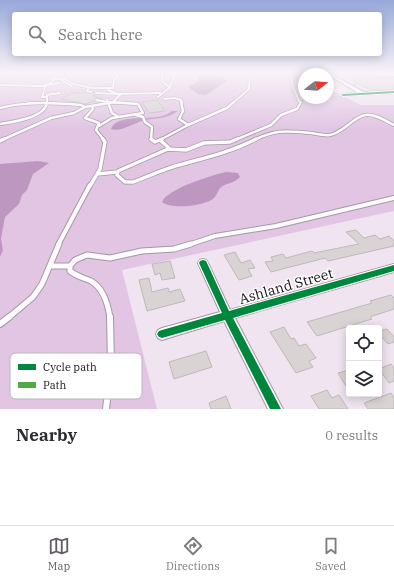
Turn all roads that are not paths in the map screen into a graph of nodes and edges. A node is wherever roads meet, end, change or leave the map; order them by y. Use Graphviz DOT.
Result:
graph roads {
  1 [pos="43,92"];
  2 [pos="114,92"];
  3 [pos="245,92"];
  4 [pos="295,92"];
  5 [pos="391,92"];
  6 [pos="60,93"];
  7 [pos="96,93"];
  8 [pos="160,93"];
  9 [pos="362,93"];
  10 [pos="119,94"];
  11 [pos="343,95"];
  12 [pos="47,97"];
  13 [pos="158,97"];
  14 [pos="164,99"];
  15 [pos="96,100"];
  16 [pos="108,102"];
  17 [pos="114,102"];
  18 [pos="47,103"];
  19 [pos="92,106"];
  20 [pos="85,107"];
  21 [pos="0,108"];
  22 [pos="136,115"];
  23 [pos="119,117"];
  24 [pos="0,124"];
  25 [pos="188,125"];
  26 [pos="394,125"];
  27 [pos="99,126"];
  28 [pos="160,140"];
  29 [pos="0,141"];
  30 [pos="170,149"];
  31 [pos="117,172"];
  32 [pos="97,174"];
  33 [pos="394,198"];
  34 [pos="203,263"];
  35 [pos="50,266"];
  36 [pos="70,266"];
  37 [pos="394,268"];
  38 [pos="227,315"];
  39 [pos="0,324"];
  40 [pos="162,334"];
  41 [pos="110,353"];
  42 [pos="107,399"];
  43 [pos="106,409"];
  44 [pos="276,409"];
  1 -- 12 [label="lane"];
  2 -- 10 [label="lane"];
  3 -- 25 [label="lane"];
  4 -- 30 [label="lane"];
  5 -- 9 [label="street"];
  6 -- 12 [label="lane"];
  7 -- 10 [label="lane"];
  8 -- 10 [label="lane"];
  8 -- 13 [label="lane"];
  9 -- 11 [label="street"];
  10 -- 17 [label="lane"];
  12 -- 18 [label="lane"];
  14 -- 25 [label="lane"];
  15 -- 16 [label="lane"];
  16 -- 17 [label="lane"];
  16 -- 19 [label="lane"];
  16 -- 23 [label="lane"];
  17 -- 22 [label="lane"];
  18 -- 20 [label="lane"];
  18 -- 21 [label="lane"];
  18 -- 24 [label="lane"];
  19 -- 20 [label="lane"];
  19 -- 27 [label="lane"];
  20 -- 29 [label="lane"];
  22 -- 23 [label="lane"];
  22 -- 28 [label="lane"];
  23 -- 27 [label="lane"];
  25 -- 28 [label="lane"];
  26 -- 31 [label="lane"];
  27 -- 32 [label="lane"];
  28 -- 30 [label="lane"];
  30 -- 31 [label="lane"];
  31 -- 32 [label="lane"];
  32 -- 35 [label="lane"];
  33 -- 36 [label="lane"];
  34 -- 38 [label="street"];
  35 -- 36 [label="lane"];
  35 -- 39 [label="lane"];
  36 -- 41 [label="lane"];
  37 -- 38 [label="street, Ashland Street"];
  38 -- 40 [label="street, Ashland Street"];
  38 -- 44 [label="street"];
  42 -- 43 [label="lane"];
}
